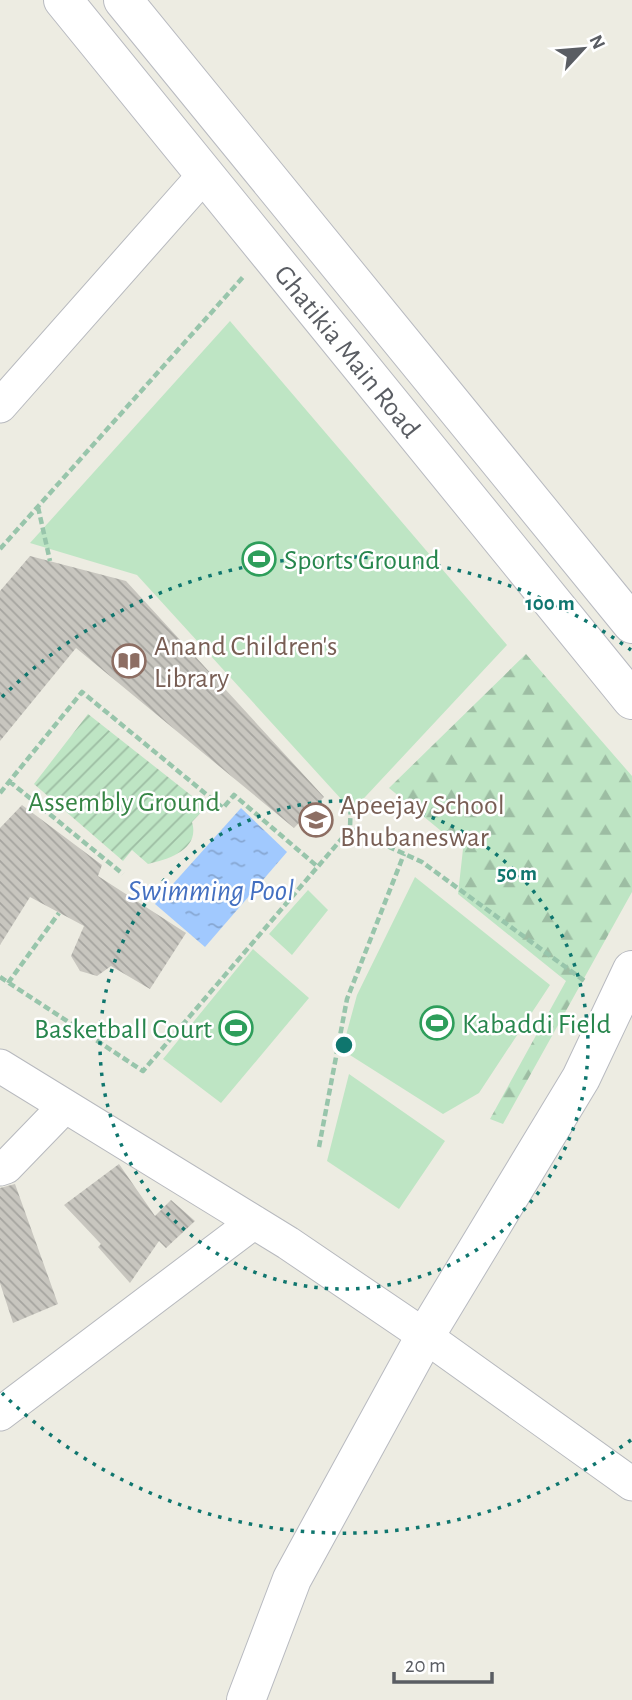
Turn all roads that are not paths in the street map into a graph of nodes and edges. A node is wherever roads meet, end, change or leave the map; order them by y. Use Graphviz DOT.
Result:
graph roads {
  1 [pos="63,0"];
  2 [pos="123,0"];
  3 [pos="205,174"];
  4 [pos="0,406"];
  5 [pos="632,624"];
  6 [pos="632,700"];
  7 [pos="624,987"];
  8 [pos="0,1066"];
  9 [pos="65,1106"];
  10 [pos="0,1169"];
  11 [pos="254,1222"];
  12 [pos="425,1336"];
  13 [pos="0,1414"];
  14 [pos="632,1484"];
  15 [pos="246,1700"];
  1 -- 3 [label="street, Ghatikia Main Road"];
  2 -- 5 [label="street, Ghatikia Main Road"];
  3 -- 4 [label="street"];
  3 -- 6 [label="street, Ghatikia Main Road"];
  7 -- 12 [label="street"];
  8 -- 9 [label="street"];
  9 -- 10 [label="street"];
  9 -- 11 [label="street"];
  11 -- 12 [label="street"];
  11 -- 13 [label="street"];
  12 -- 14 [label="street"];
  12 -- 15 [label="street"];
}
